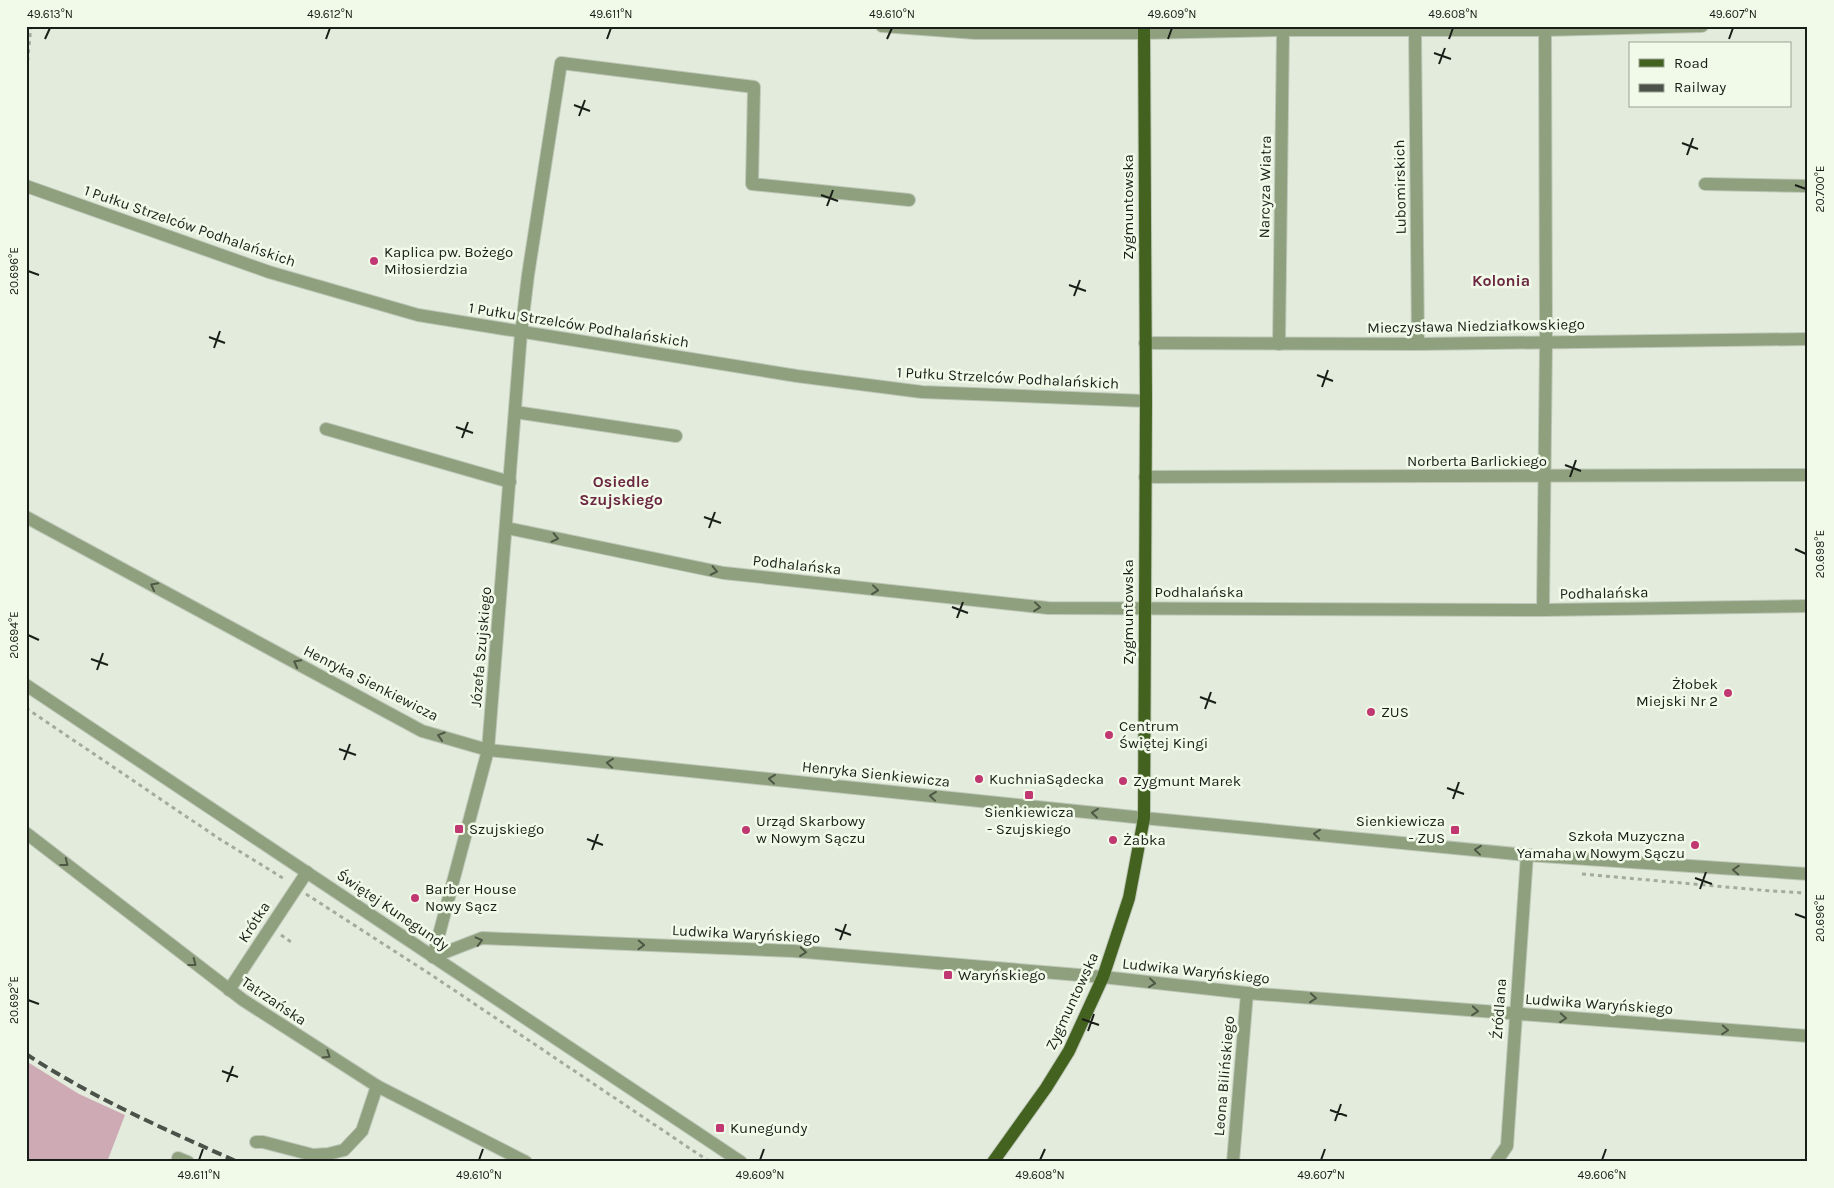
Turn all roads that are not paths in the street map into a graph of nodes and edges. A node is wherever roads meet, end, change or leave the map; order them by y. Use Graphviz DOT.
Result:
graph roads {
  1 [pos="882,26"];
  2 [pos="1702,26"];
  3 [pos="1684,27"];
  4 [pos="1144,29"];
  5 [pos="1415,29"];
  6 [pos="1283,30"];
  7 [pos="1545,30"];
  8 [pos="1705,184"];
  9 [pos="26,186"];
  10 [pos="1808,186"];
  11 [pos="909,200"];
  12 [pos="521,333"];
  13 [pos="1808,339"];
  14 [pos="1546,342"];
  15 [pos="1145,343"];
  16 [pos="1280,344"];
  17 [pos="1418,344"];
  18 [pos="1146,401"];
  19 [pos="515,412"];
  20 [pos="326,429"];
  21 [pos="676,436"];
  22 [pos="1808,475"];
  23 [pos="1146,477"];
  24 [pos="1544,477"];
  25 [pos="510,482"];
  26 [pos="26,517"];
  27 [pos="507,528"];
  28 [pos="1808,606"];
  29 [pos="1144,608"];
  30 [pos="1543,610"];
  31 [pos="26,685"];
  32 [pos="488,750"];
  33 [pos="1144,818"];
  34 [pos="26,833"];
  35 [pos="1527,855"];
  36 [pos="307,872"];
  37 [pos="1808,874"];
  38 [pos="433,957"];
  39 [pos="1103,977"];
  40 [pos="229,990"];
  41 [pos="1247,993"];
  42 [pos="1515,1015"];
  43 [pos="1808,1036"];
  44 [pos="377,1086"];
  45 [pos="256,1142"];
  46 [pos="526,1162"];
  47 [pos="741,1162"];
  48 [pos="993,1162"];
  49 [pos="1233,1162"];
  50 [pos="1496,1162"];
  1 -- 4 [label="street"];
  2 -- 3 [label="street"];
  3 -- 7 [label="street"];
  4 -- 6 [label="street"];
  4 -- 15 [label="main road, Zygmuntowska"];
  5 -- 6 [label="street"];
  5 -- 7 [label="street"];
  5 -- 17 [label="street, Lubomirskich"];
  6 -- 16 [label="street, Narcyza Wiatra"];
  7 -- 14 [label="street"];
  8 -- 10 [label="street"];
  9 -- 12 [label="street, 1 Pułku Strzelców Podhalańskich"];
  11 -- 12 [label="street, Józefa Szujskiego"];
  12 -- 18 [label="street, 1 Pułku Strzelców Podhalańskich"];
  12 -- 19 [label="street, Józefa Szujskiego"];
  13 -- 14 [label="street, Mieczysława Niedziałkowskiego"];
  14 -- 17 [label="street, Mieczysława Niedziałkowskiego"];
  14 -- 24 [label="street"];
  15 -- 16 [label="street, Mieczysława Niedziałkowskiego"];
  15 -- 18 [label="main road, Zygmuntowska"];
  16 -- 17 [label="street, Mieczysława Niedziałkowskiego"];
  18 -- 23 [label="main road, Zygmuntowska"];
  19 -- 21 [label="street"];
  19 -- 25 [label="street, Józefa Szujskiego"];
  20 -- 25 [label="street"];
  22 -- 24 [label="street, Norberta Barlickiego"];
  23 -- 24 [label="street, Norberta Barlickiego"];
  23 -- 29 [label="main road, Zygmuntowska"];
  24 -- 30 [label="street"];
  25 -- 27 [label="street, Józefa Szujskiego"];
  32 -- 26 [label="street, Henryka Sienkiewicza, one-way"];
  27 -- 29 [label="street, Podhalańska, one-way"];
  27 -- 32 [label="street, Józefa Szujskiego"];
  28 -- 30 [label="street, Podhalańska"];
  29 -- 30 [label="street, Podhalańska"];
  29 -- 33 [label="main road, Zygmuntowska"];
  31 -- 36 [label="street, Świętej Kunegundy"];
  33 -- 32 [label="street, Henryka Sienkiewicza, one-way"];
  32 -- 38 [label="street, Józefa Szujskiego"];
  35 -- 33 [label="street, Henryka Sienkiewicza, one-way"];
  33 -- 39 [label="main road, Zygmuntowska"];
  34 -- 40 [label="street, Tatrzańska, one-way"];
  37 -- 35 [label="street, Henryka Sienkiewicza, one-way"];
  35 -- 42 [label="street, Źródlana"];
  36 -- 38 [label="street, Świętej Kunegundy"];
  36 -- 40 [label="street, Krótka"];
  38 -- 39 [label="street, Ludwika Waryńskiego, one-way"];
  38 -- 47 [label="street, Świętej Kunegundy"];
  39 -- 41 [label="street, Ludwika Waryńskiego, one-way"];
  39 -- 48 [label="main road, Zygmuntowska"];
  40 -- 44 [label="street, Tatrzańska, one-way"];
  41 -- 42 [label="street, Ludwika Waryńskiego, one-way"];
  41 -- 49 [label="street, Leona Bilińskiego"];
  42 -- 43 [label="street, Ludwika Waryńskiego, one-way"];
  42 -- 50 [label="street, Źródlana"];
  44 -- 45 [label="street"];
  44 -- 46 [label="street, Tatrzańska"];
}
